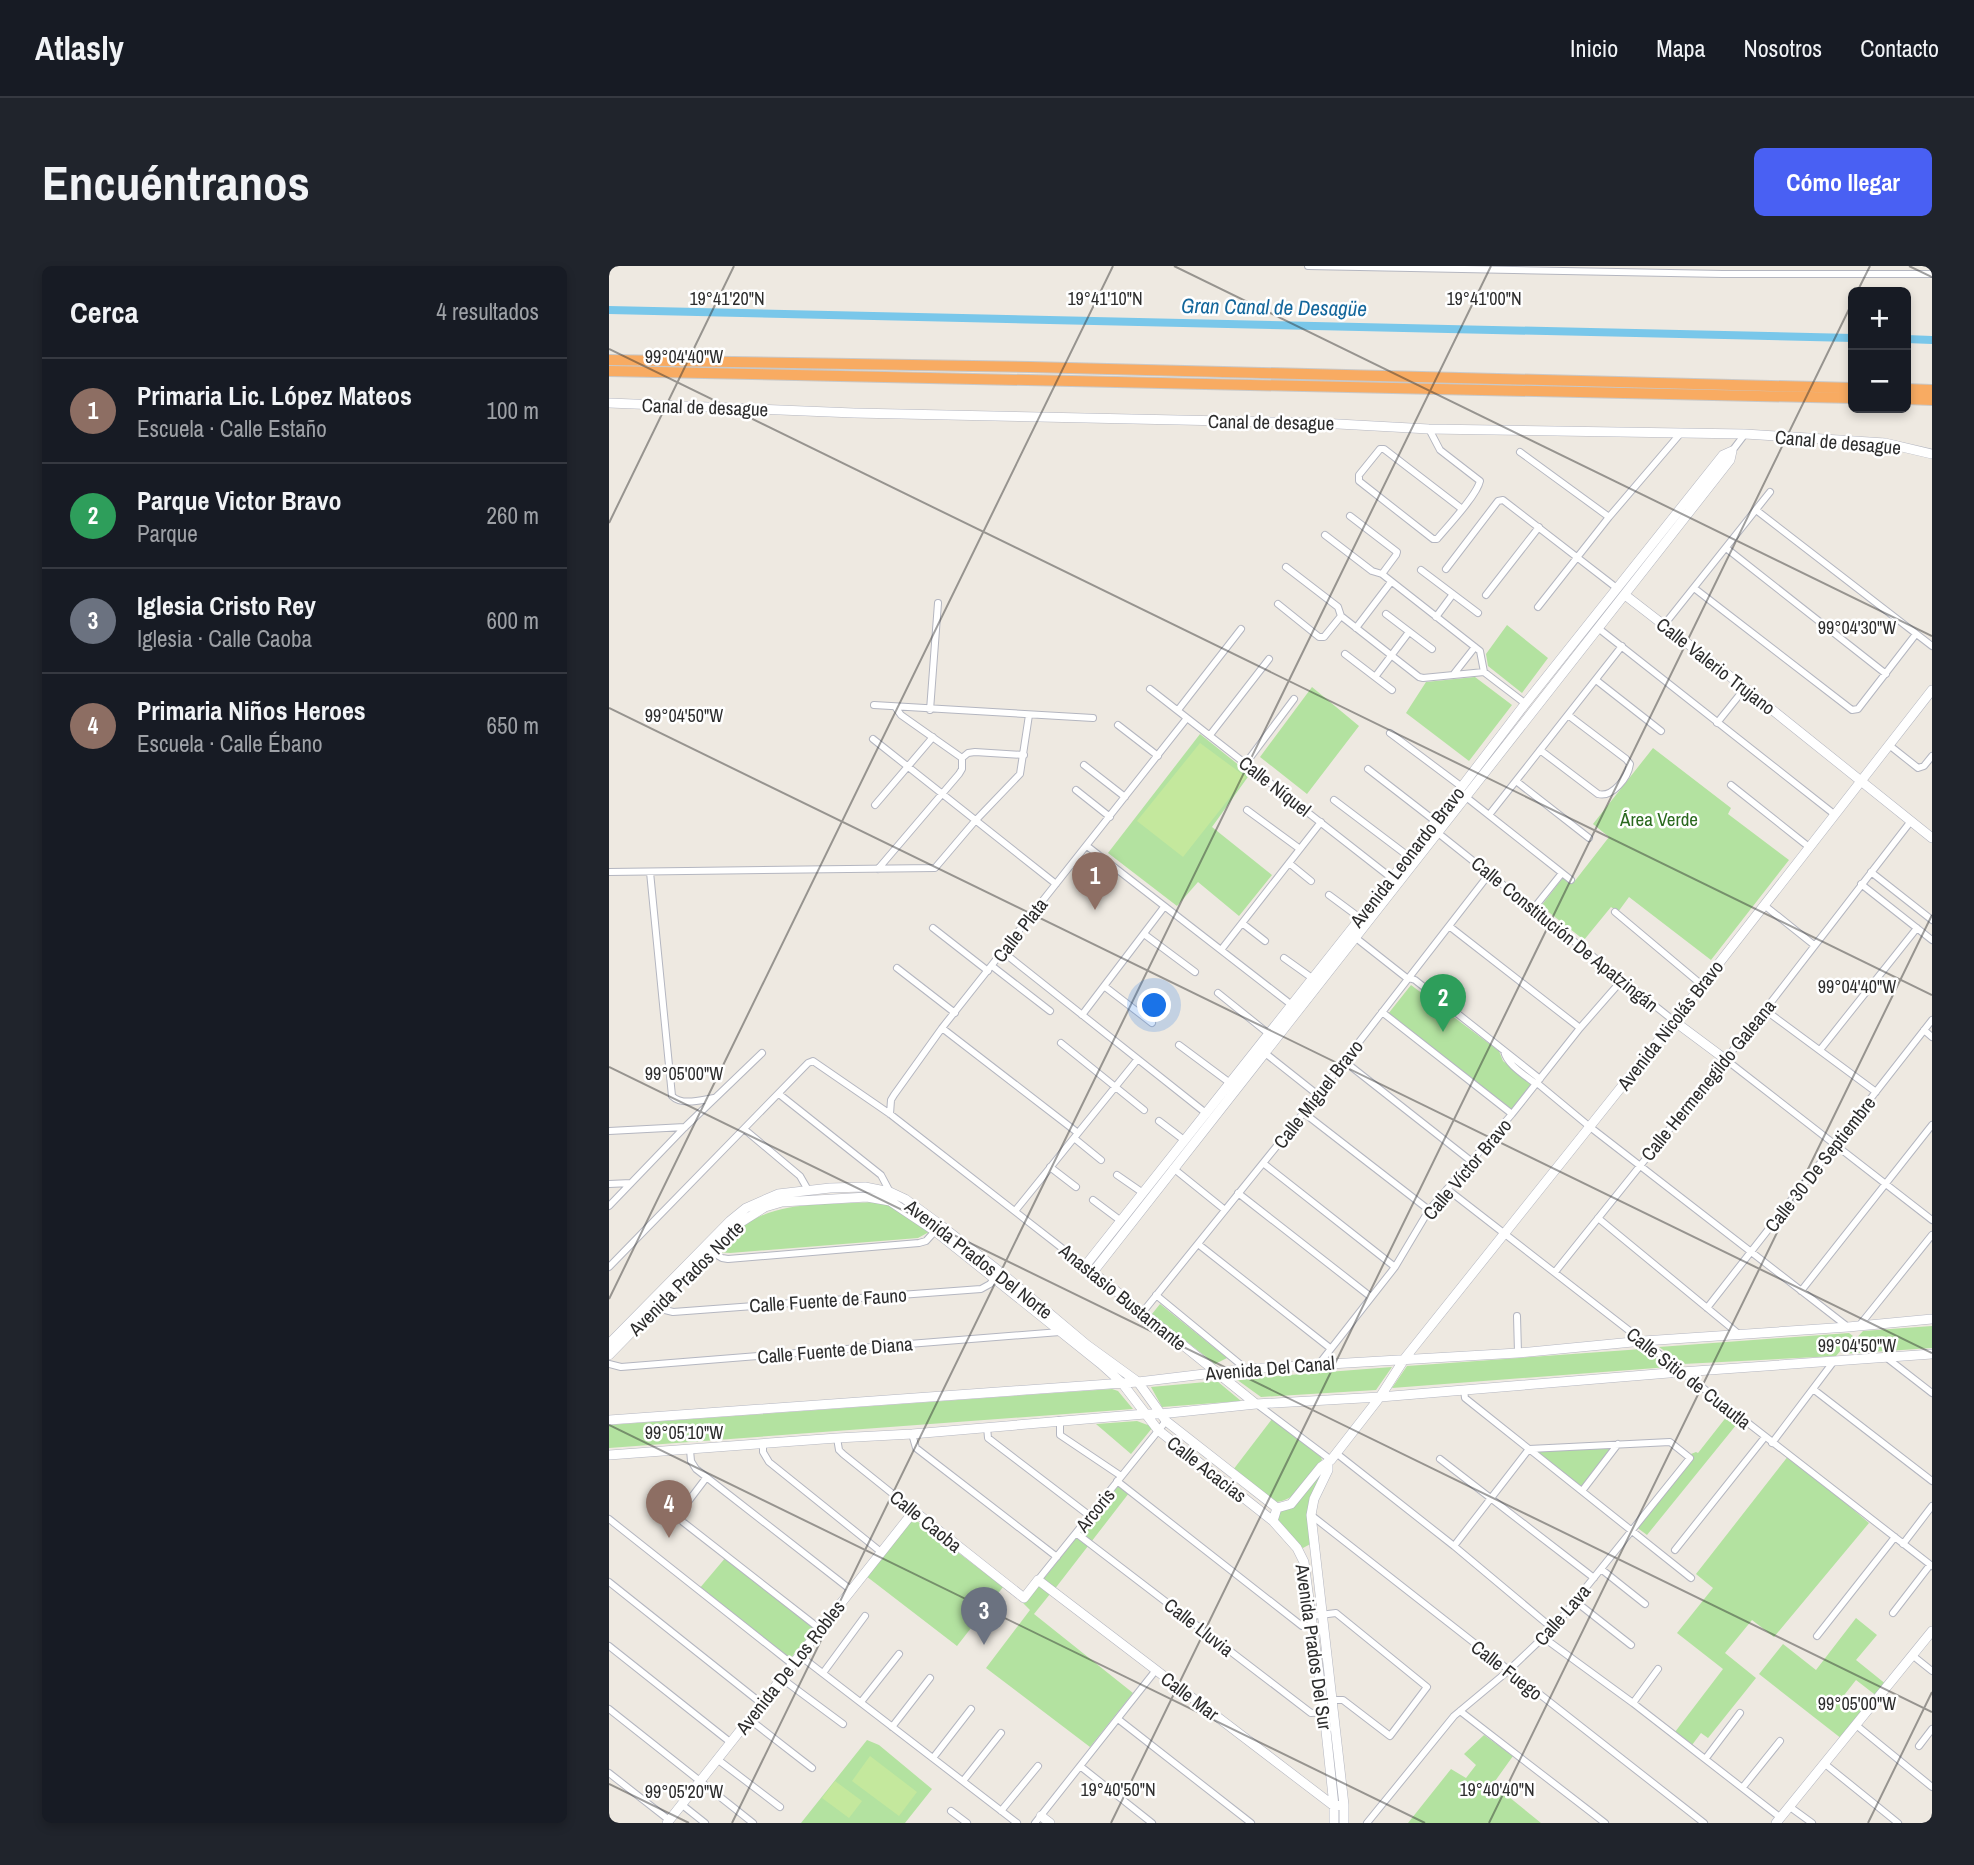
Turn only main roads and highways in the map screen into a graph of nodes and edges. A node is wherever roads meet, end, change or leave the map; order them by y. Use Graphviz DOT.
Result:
graph roads {
  1 [pos="609,360"];
  2 [pos="609,371"];
  3 [pos="1848,388"];
  4 [pos="1911,389"];
  5 [pos="1932,390"];
  6 [pos="1848,398"];
  7 [pos="1911,399"];
  8 [pos="1932,400"];
  1 -- 3 [label="highway"];
  2 -- 6 [label="highway"];
  4 -- 5 [label="highway"];
  7 -- 8 [label="highway"];
}
